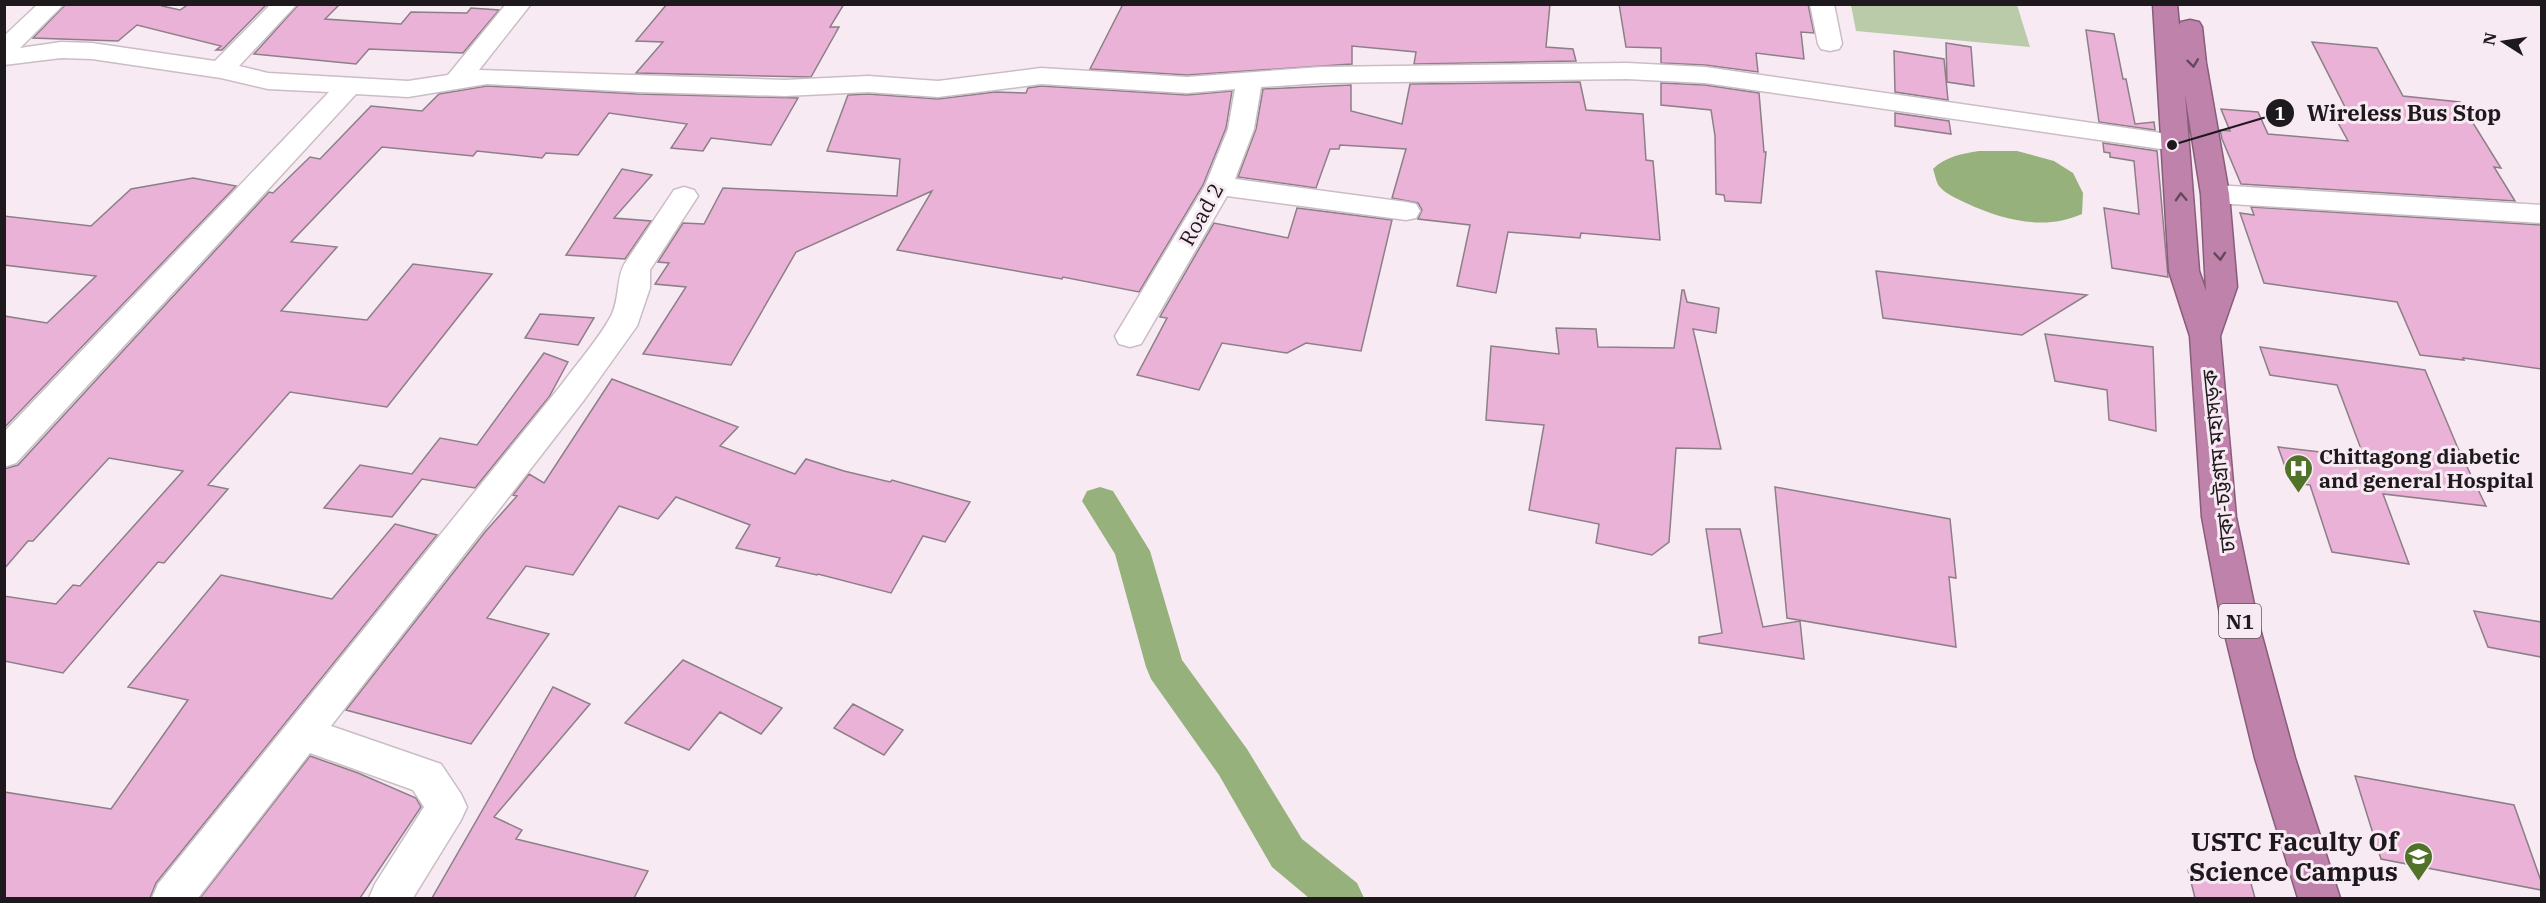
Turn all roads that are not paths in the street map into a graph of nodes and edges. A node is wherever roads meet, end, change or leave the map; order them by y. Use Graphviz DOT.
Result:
graph roads {
  1 [pos="52,4"];
  2 [pos="285,4"];
  3 [pos="519,4"];
  4 [pos="1822,4"];
  5 [pos="2164,4"];
  6 [pos="2188,4"];
  7 [pos="1830,44"];
  8 [pos="4,50"];
  9 [pos="4,58"];
  10 [pos="221,70"];
  11 [pos="457,80"];
  12 [pos="1249,81"];
  13 [pos="348,87"];
  14 [pos="2175,144"];
  15 [pos="1219,186"];
  16 [pos="2215,194"];
  17 [pos="684,196"];
  18 [pos="1406,211"];
  19 [pos="2541,214"];
  20 [pos="1130,336"];
  21 [pos="2205,336"];
  22 [pos="4,454"];
  23 [pos="303,733"];
  24 [pos="174,898"];
  25 [pos="390,898"];
  26 [pos="2319,898"];
  1 -- 8 [label="street"];
  2 -- 10 [label="street"];
  3 -- 11 [label="street"];
  4 -- 7 [label="street"];
  5 -- 14 [label="highway, ঢাকা-চট্টগ্রাম মহাসড়ক / N1"];
  6 -- 16 [label="highway, ঢাকা-চট্টগ্রাম মহাসড়ক / N1, one-way"];
  9 -- 10 [label="street"];
  10 -- 13 [label="street"];
  11 -- 12 [label="street"];
  11 -- 13 [label="street"];
  12 -- 14 [label="street"];
  12 -- 15 [label="street, Road 2"];
  13 -- 22 [label="street"];
  21 -- 14 [label="highway, ঢাকা-চট্টগ্রাম মহাসড়ক / N1, one-way"];
  15 -- 18 [label="street"];
  15 -- 20 [label="street, Road 2"];
  16 -- 19 [label="street"];
  16 -- 21 [label="highway, ঢাকা-চট্টগ্রাম মহাসড়ক / N1, one-way"];
  17 -- 23 [label="street"];
  21 -- 26 [label="highway, ঢাকা-চট্টগ্রাম মহাসড়ক / N1"];
  23 -- 24 [label="street"];
  23 -- 25 [label="street"];
}
